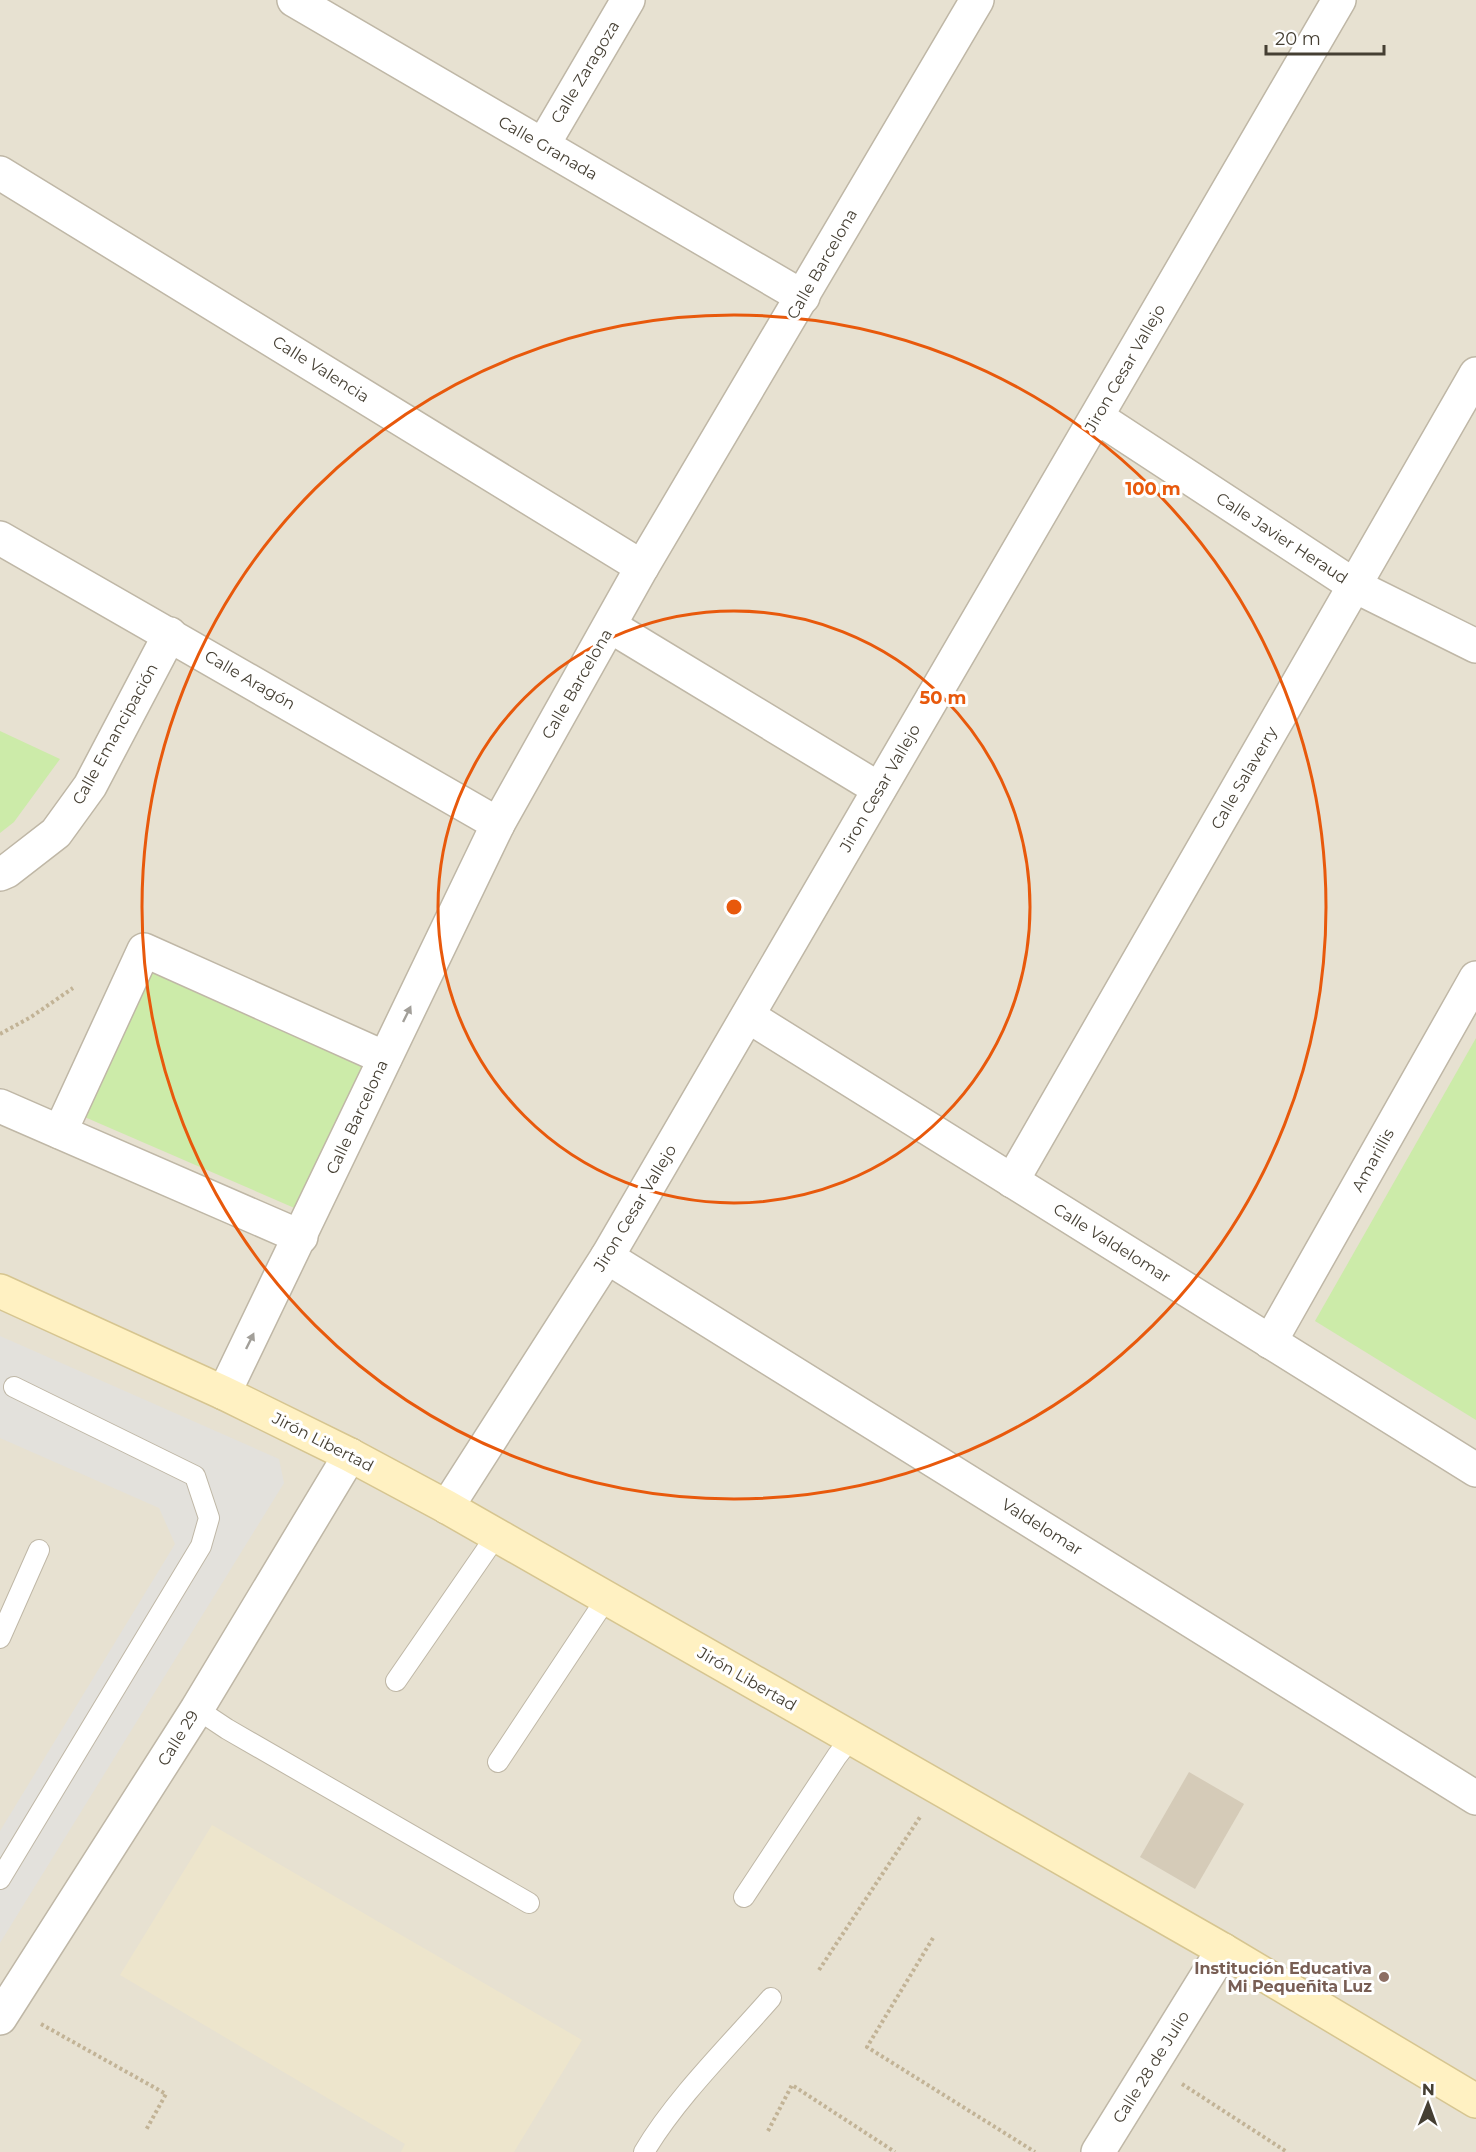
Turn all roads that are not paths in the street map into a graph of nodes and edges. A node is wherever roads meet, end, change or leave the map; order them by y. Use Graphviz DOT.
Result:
graph roads {
  1 [pos="294,0"];
  2 [pos="628,0"];
  3 [pos="977,0"];
  4 [pos="1339,0"];
  5 [pos="543,145"];
  6 [pos="0,173"];
  7 [pos="803,297"];
  8 [pos="1476,374"];
  9 [pos="1097,417"];
  10 [pos="0,538"];
  11 [pos="642,567"];
  12 [pos="1355,586"];
  13 [pos="610,626"];
  14 [pos="170,634"];
  15 [pos="1476,646"];
  16 [pos="879,789"];
  17 [pos="498,824"];
  18 [pos="0,874"];
  19 [pos="1476,978"];
  20 [pos="748,1016"];
  21 [pos="385,1058"];
  22 [pos="0,1106"];
  23 [pos="60,1132"];
  24 [pos="1012,1181"];
  25 [pos="301,1237"];
  26 [pos="607,1257"];
  27 [pos="0,1291"];
  28 [pos="1270,1342"];
  29 [pos="14,1387"];
  30 [pos="224,1394"];
  31 [pos="350,1455"];
  32 [pos="1476,1470"];
  33 [pos="447,1507"];
  34 [pos="496,1536"];
  35 [pos="39,1550"];
  36 [pos="606,1599"];
  37 [pos="0,1638"];
  38 [pos="396,1681"];
  39 [pos="197,1709"];
  40 [pos="851,1738"];
  41 [pos="498,1762"];
  42 [pos="1476,1798"];
  43 [pos="0,1879"];
  44 [pos="744,1897"];
  45 [pos="529,1903"];
  46 [pos="1222,1950"];
  47 [pos="771,1998"];
  48 [pos="4,2012"];
  49 [pos="1476,2101"];
  50 [pos="644,2152"];
  51 [pos="1098,2152"];
  1 -- 5 [label="street, Calle Granada"];
  2 -- 5 [label="street, Calle Zaragoza"];
  3 -- 7 [label="street, Calle Barcelona"];
  4 -- 9 [label="street, Jiron Cesar Vallejo"];
  5 -- 7 [label="street, Calle Granada"];
  6 -- 11 [label="street, Calle Valencia"];
  7 -- 11 [label="street, Calle Barcelona"];
  8 -- 12 [label="street, Calle Salaverry"];
  9 -- 12 [label="street, Calle Javier Heraud"];
  9 -- 16 [label="street, Jiron Cesar Vallejo"];
  10 -- 14 [label="street, Calle Aragón"];
  11 -- 13 [label="street, Calle Barcelona"];
  12 -- 15 [label="street, Calle Javier Heraud"];
  12 -- 24 [label="street, Calle Salaverry"];
  13 -- 16 [label="street"];
  13 -- 17 [label="street, Calle Barcelona"];
  14 -- 17 [label="street, Calle Aragón"];
  14 -- 18 [label="street, Calle Emancipación"];
  16 -- 20 [label="street, Jiron Cesar Vallejo"];
  21 -- 17 [label="street, Calle Barcelona, one-way"];
  19 -- 28 [label="street, Amarillis"];
  20 -- 24 [label="street, Calle Valdelomar"];
  20 -- 26 [label="street, Jiron Cesar Vallejo"];
  21 -- 23 [label="street"];
  21 -- 25 [label="street, Calle Barcelona"];
  22 -- 23 [label="street"];
  23 -- 25 [label="street"];
  24 -- 28 [label="street, Calle Valdelomar"];
  30 -- 25 [label="street, Calle Barcelona, one-way"];
  26 -- 33 [label="street, Jiron Cesar Vallejo"];
  26 -- 42 [label="street, Valdelomar"];
  27 -- 30 [label="street, Jirón Libertad"];
  28 -- 32 [label="street, Calle Valdelomar"];
  29 -- 43 [label="lane"];
  30 -- 31 [label="street, Jirón Libertad"];
  31 -- 33 [label="street, Jirón Libertad"];
  31 -- 39 [label="street, Calle 29"];
  33 -- 34 [label="street, Jirón Libertad"];
  34 -- 36 [label="street, Jirón Libertad"];
  34 -- 38 [label="lane"];
  35 -- 37 [label="lane"];
  36 -- 40 [label="street, Jirón Libertad"];
  36 -- 41 [label="lane"];
  39 -- 45 [label="lane"];
  39 -- 48 [label="street, Calle 29"];
  40 -- 44 [label="lane"];
  40 -- 46 [label="street, Jirón Libertad"];
  46 -- 49 [label="street, Jirón Libertad"];
  46 -- 51 [label="street, Calle 28 de Julio"];
  47 -- 50 [label="lane"];
}
